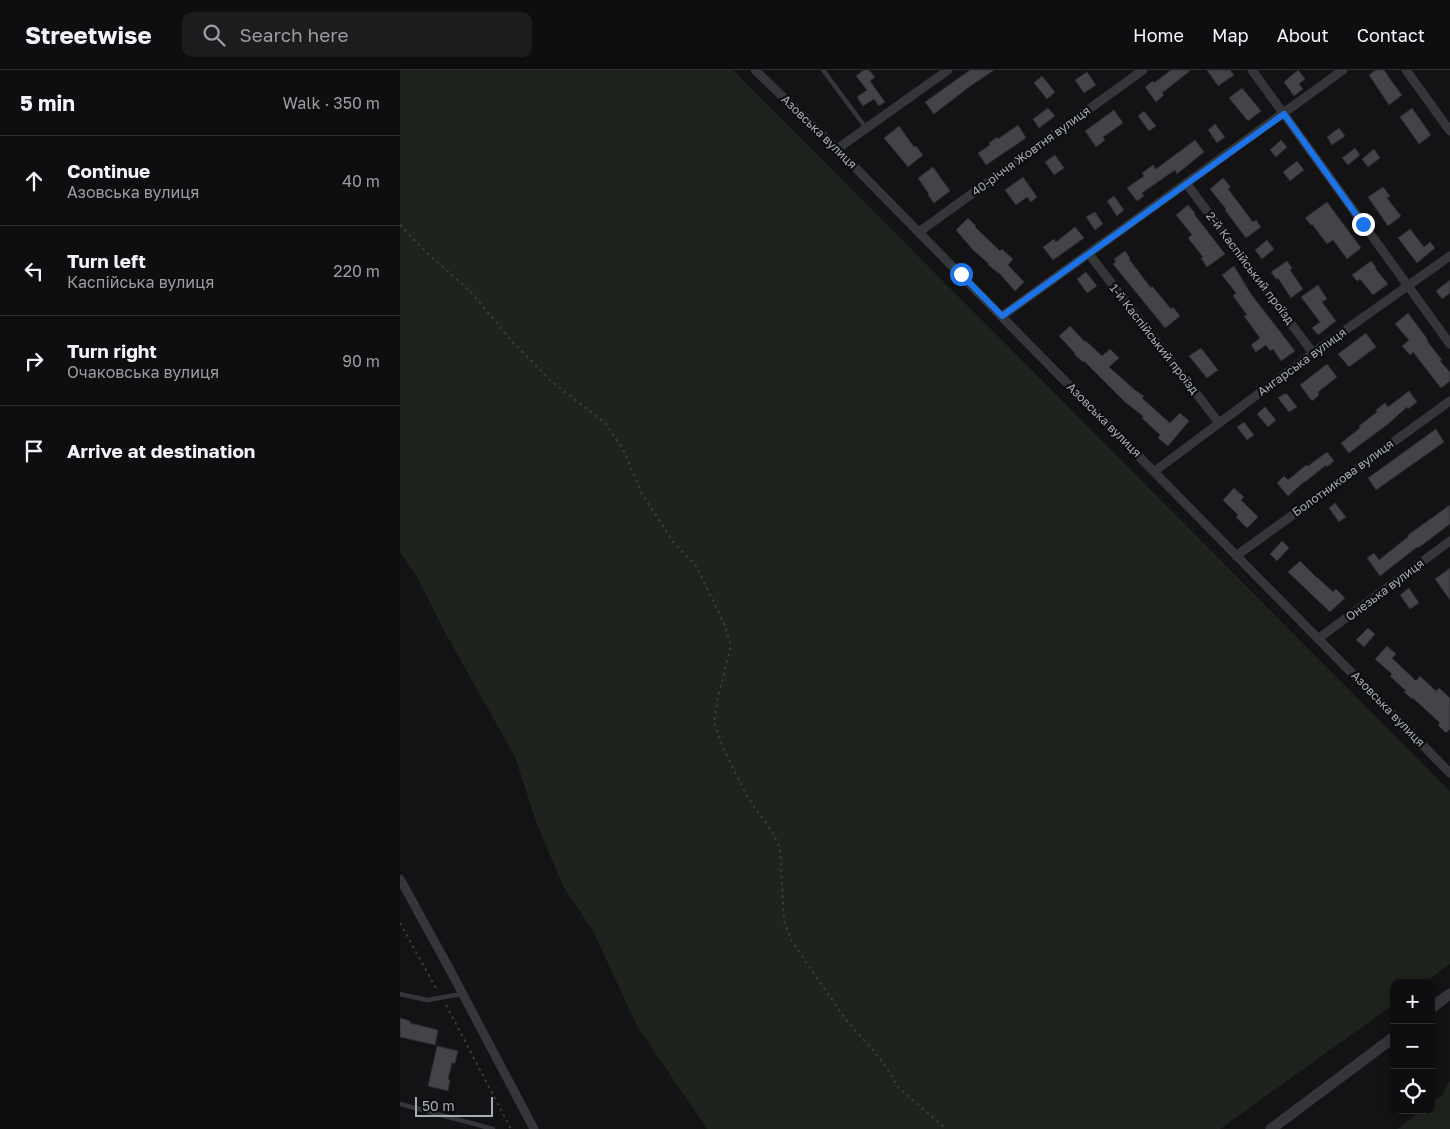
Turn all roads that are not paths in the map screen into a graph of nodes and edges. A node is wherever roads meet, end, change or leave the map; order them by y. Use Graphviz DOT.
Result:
graph roads {
  1 [pos="754,70"];
  2 [pos="823,70"];
  3 [pos="948,70"];
  4 [pos="1143,70"];
  5 [pos="1252,70"];
  6 [pos="1343,70"];
  7 [pos="1406,70"];
  8 [pos="1284,114"];
  9 [pos="866,128"];
  10 [pos="1450,130"];
  11 [pos="837,149"];
  12 [pos="1186,183"];
  13 [pos="919,232"];
  14 [pos="1088,254"];
  15 [pos="1450,256"];
  16 [pos="1408,286"];
  17 [pos="1002,316"];
  18 [pos="1450,344"];
  19 [pos="1313,353"];
  20 [pos="1450,401"];
  21 [pos="1219,424"];
  22 [pos="1155,471"];
  23 [pos="1449,544"];
  24 [pos="1236,556"];
  25 [pos="1319,638"];
  26 [pos="1450,773"];
  27 [pos="400,879"];
  28 [pos="400,994"];
  29 [pos="463,994"];
  30 [pos="1450,994"];
  31 [pos="1435,1005"];
  32 [pos="1390,1039"];
  33 [pos="400,1104"];
  34 [pos="493,1129"];
  35 [pos="534,1129"];
  36 [pos="1271,1129"];
  1 -- 11 [label="street, Азовська вулиця"];
  2 -- 9 [label="lane"];
  3 -- 9 [label="street"];
  4 -- 13 [label="street, 40-річчя Жовтня вулиця"];
  5 -- 8 [label="street"];
  6 -- 8 [label="street"];
  7 -- 10 [label="street"];
  8 -- 12 [label="street"];
  8 -- 16 [label="street"];
  9 -- 11 [label="street"];
  11 -- 13 [label="street, Азовська вулиця"];
  12 -- 14 [label="street"];
  12 -- 19 [label="street, 2-й Каспійський проїзд"];
  13 -- 17 [label="street, Азовська вулиця"];
  14 -- 17 [label="street"];
  14 -- 21 [label="street, 1-й Каспійський проїзд"];
  15 -- 16 [label="street, Ангарська вулиця"];
  16 -- 18 [label="street"];
  16 -- 19 [label="street, Ангарська вулиця"];
  17 -- 22 [label="street, Азовська вулиця"];
  19 -- 21 [label="street, Ангарська вулиця"];
  20 -- 24 [label="street, Болотникова вулиця"];
  21 -- 22 [label="street, Ангарська вулиця"];
  22 -- 24 [label="street, Азовська вулиця"];
  23 -- 25 [label="street, Онезька вулиця"];
  24 -- 25 [label="street, Азовська вулиця"];
  25 -- 26 [label="street, Азовська вулиця"];
  27 -- 29 [label="street"];
  28 -- 29 [label="lane"];
  29 -- 35 [label="street"];
  30 -- 31 [label="street"];
  32 -- 36 [label="street"];
  33 -- 34 [label="lane"];
}
